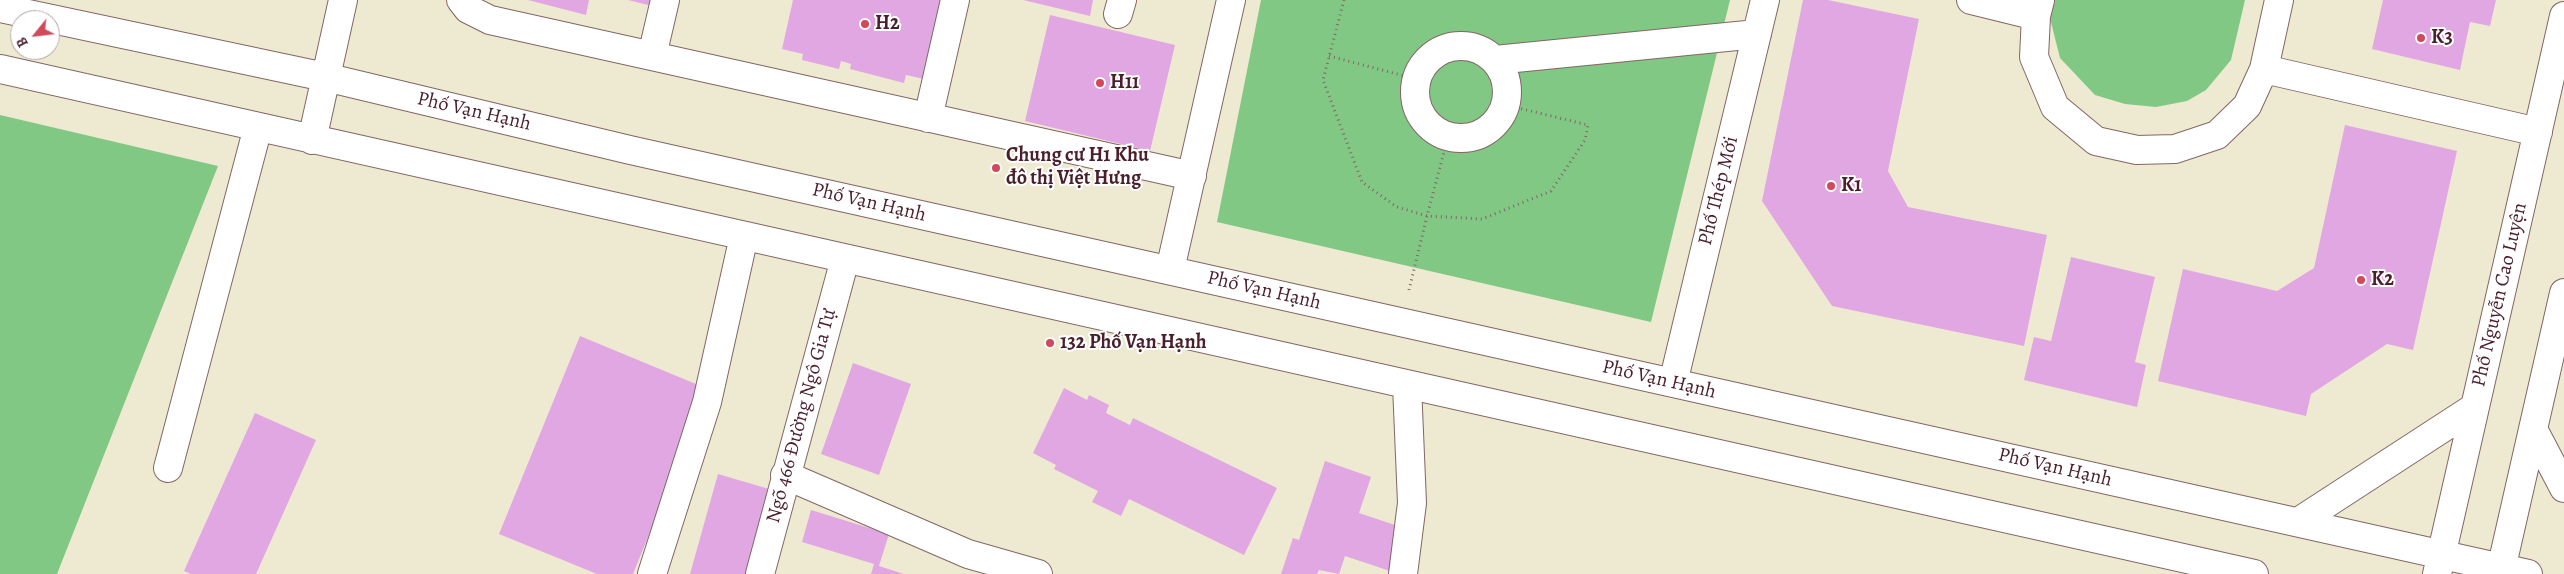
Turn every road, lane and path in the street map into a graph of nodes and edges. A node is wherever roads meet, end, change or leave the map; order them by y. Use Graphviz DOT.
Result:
graph roads {
  1 [pos="343,0"];
  2 [pos="461,0"];
  3 [pos="665,0"];
  4 [pos="955,0"];
  5 [pos="1231,0"];
  6 [pos="1344,0"];
  7 [pos="1765,0"];
  8 [pos="1971,0"];
  9 [pos="2279,0"];
  10 [pos="0,8"];
  11 [pos="2038,8"];
  12 [pos="2564,16"];
  13 [pos="1757,34"];
  14 [pos="652,56"];
  15 [pos="1329,56"];
  16 [pos="1495,60"];
  17 [pos="2264,69"];
  18 [pos="0,70"];
  19 [pos="324,77"];
  20 [pos="1416,80"];
  21 [pos="1506,105"];
  22 [pos="928,118"];
  23 [pos="258,127"];
  24 [pos="2538,132"];
  25 [pos="1448,137"];
  26 [pos="312,140"];
  27 [pos="1192,176"];
  28 [pos="1427,216"];
  29 [pos="744,236"];
  30 [pos="845,259"];
  31 [pos="1170,270"];
  32 [pos="2564,293"];
  33 [pos="1402,322"];
  34 [pos="1673,383"];
  35 [pos="1407,385"];
  36 [pos="2475,407"];
  37 [pos="2533,429"];
  38 [pos="168,468"];
  39 [pos="785,476"];
  40 [pos="2564,488"];
  41 [pos="2298,522"];
  42 [pos="2439,564"];
  43 [pos="2500,571"];
  44 [pos="652,574"];
  45 [pos="760,574"];
  46 [pos="1038,574"];
  47 [pos="1403,574"];
  48 [pos="2254,574"];
  49 [pos="2528,574"];
  1 -- 19 [label="street"];
  2 -- 14 [label="street"];
  3 -- 14 [label="street"];
  4 -- 22 [label="street"];
  5 -- 27 [label="street"];
  6 -- 15 [label="path"];
  7 -- 13 [label="street, Phố Thép Mới"];
  8 -- 11 [label="street"];
  9 -- 17 [label="street"];
  10 -- 19 [label="street, Phố Vạn Hạnh"];
  11 -- 17 [label="street"];
  12 -- 24 [label="street, Phố Nguyễn Cao Luyện"];
  13 -- 16 [label="street"];
  13 -- 34 [label="street, Phố Thép Mới"];
  14 -- 22 [label="street"];
  15 -- 20 [label="path"];
  15 -- 28 [label="path"];
  16 -- 20 [label="street"];
  16 -- 21 [label="street"];
  17 -- 24 [label="street"];
  18 -- 23 [label="street"];
  19 -- 26 [label="street"];
  19 -- 31 [label="street, Phố Vạn Hạnh"];
  20 -- 25 [label="street"];
  21 -- 25 [label="street"];
  21 -- 28 [label="path"];
  22 -- 27 [label="street"];
  23 -- 26 [label="street"];
  23 -- 38 [label="street"];
  24 -- 36 [label="street, Phố Nguyễn Cao Luyện"];
  25 -- 28 [label="path"];
  26 -- 29 [label="street"];
  27 -- 31 [label="street"];
  28 -- 33 [label="path"];
  29 -- 30 [label="street"];
  29 -- 44 [label="street"];
  30 -- 35 [label="street"];
  30 -- 39 [label="street, Ngõ 466 Đường Ngô Gia Tự"];
  31 -- 33 [label="street, Phố Vạn Hạnh"];
  32 -- 37 [label="street"];
  33 -- 34 [label="street, Phố Vạn Hạnh"];
  34 -- 41 [label="street, Phố Vạn Hạnh"];
  35 -- 47 [label="street"];
  35 -- 48 [label="street"];
  36 -- 41 [label="street"];
  36 -- 42 [label="street, Phố Nguyễn Cao Luyện"];
  37 -- 40 [label="street"];
  37 -- 43 [label="street"];
  39 -- 45 [label="street, Ngõ 466 Đường Ngô Gia Tự"];
  39 -- 46 [label="street"];
  41 -- 42 [label="street, Phố Vạn Hạnh"];
  42 -- 43 [label="street, Phố Vạn Hạnh"];
  43 -- 49 [label="street, Phố Vạn Hạnh"];
}
